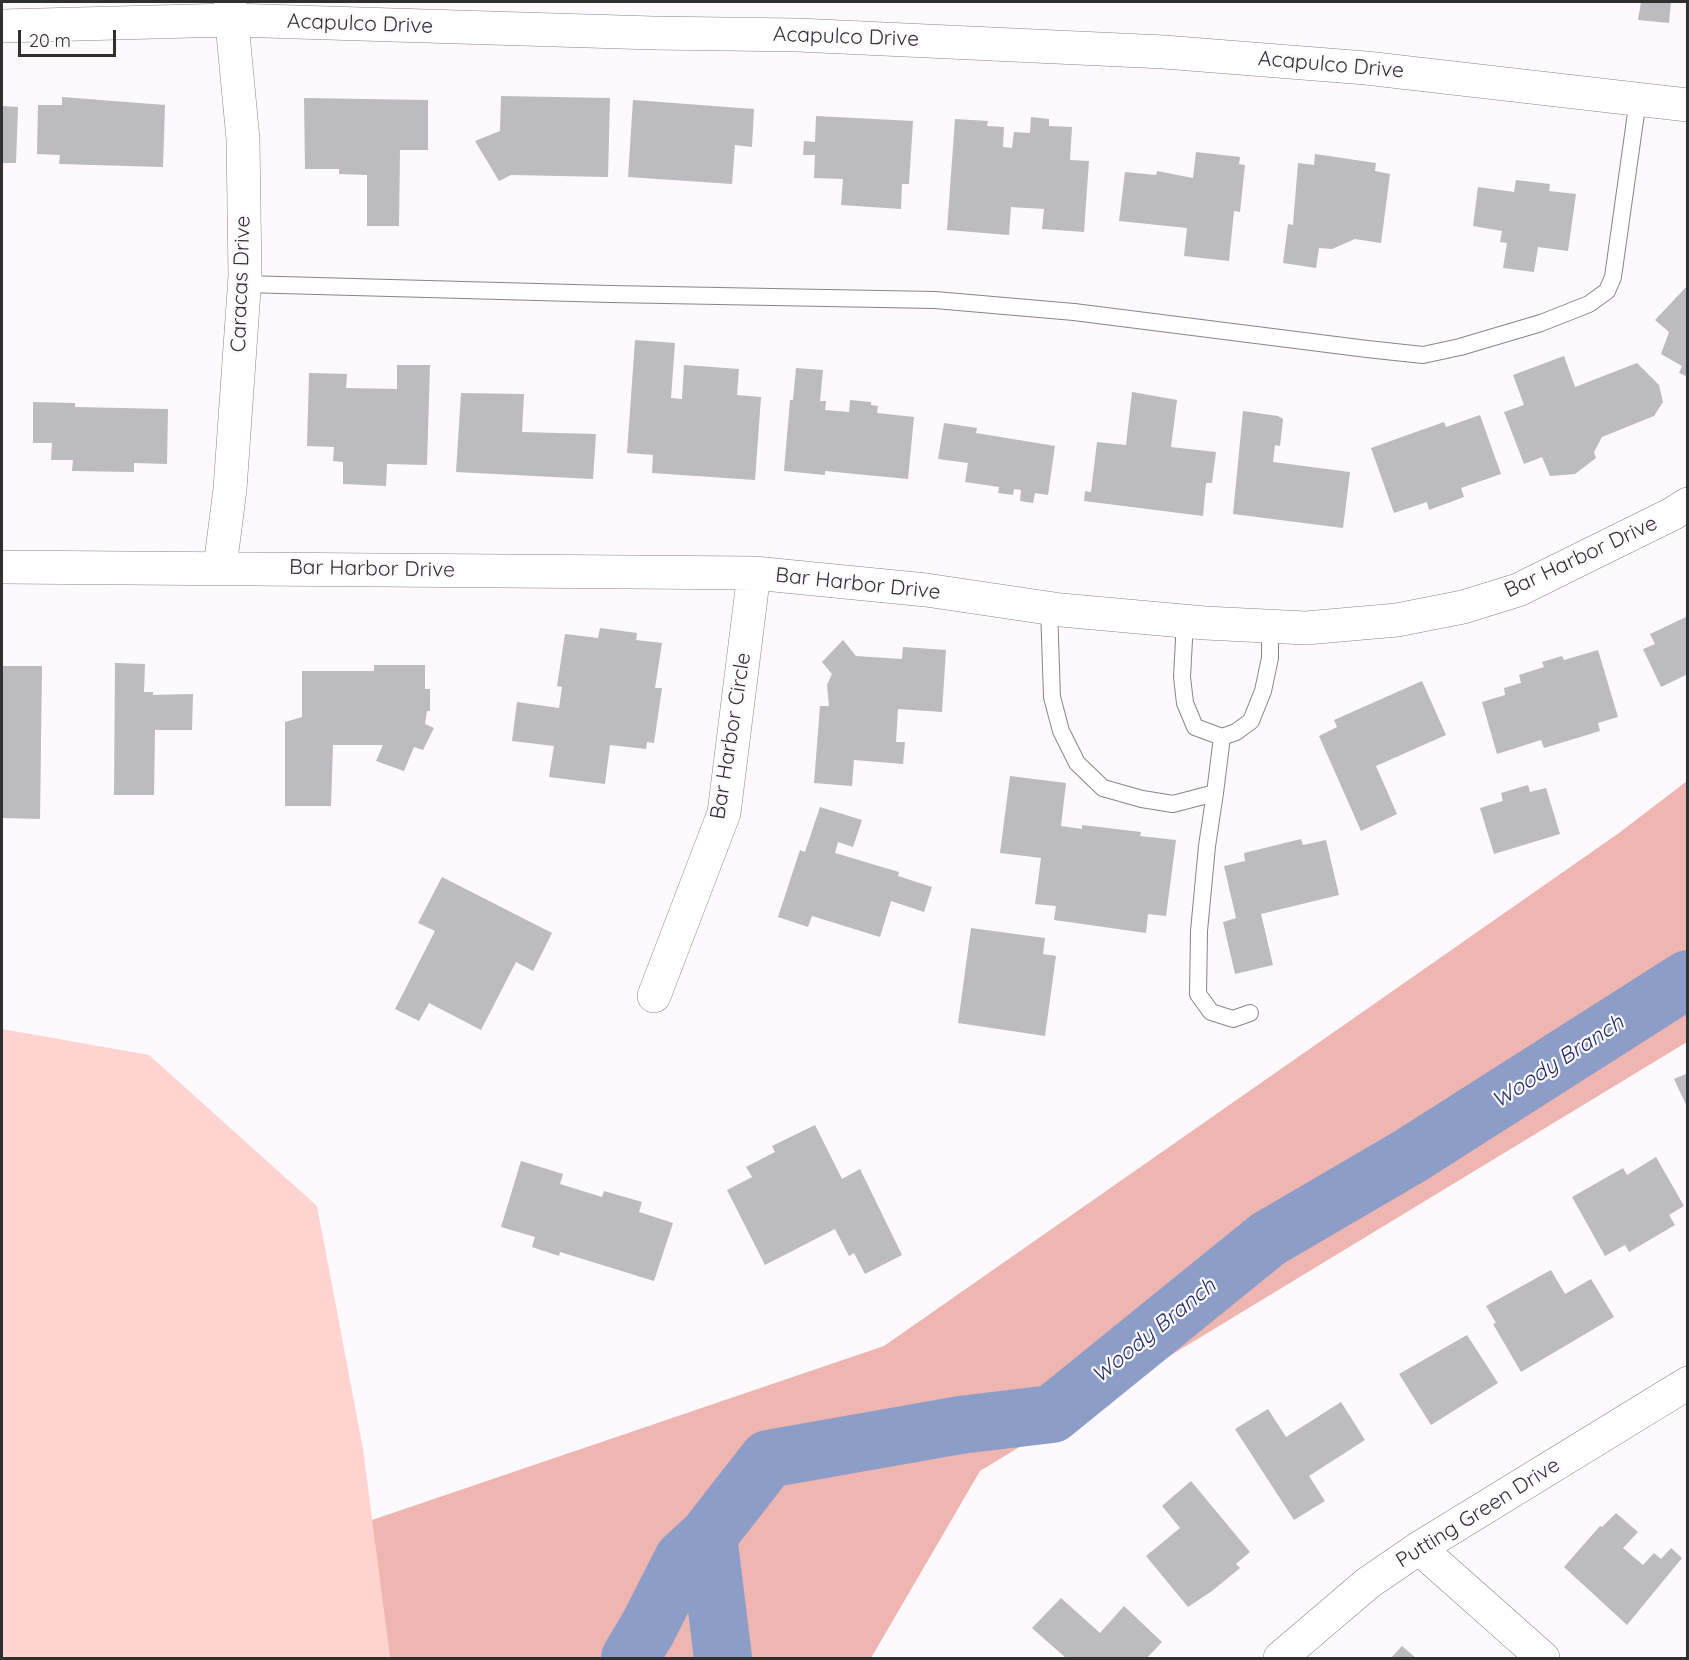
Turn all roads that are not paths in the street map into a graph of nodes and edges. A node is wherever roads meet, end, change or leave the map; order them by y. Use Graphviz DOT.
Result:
graph roads {
  1 [pos="230,11"];
  2 [pos="2,26"];
  3 [pos="1638,99"];
  4 [pos="1688,105"];
  5 [pos="244,284"];
  6 [pos="1688,504"];
  7 [pos="2,567"];
  8 [pos="220,567"];
  9 [pos="754,573"];
  10 [pos="1049,608"];
  11 [pos="1185,621"];
  12 [pos="1270,626"];
  13 [pos="1222,737"];
  14 [pos="1215,794"];
  15 [pos="654,996"];
  16 [pos="1250,1013"];
  17 [pos="1688,1383"];
  18 [pos="1419,1548"];
  19 [pos="1280,1659"];
  20 [pos="1543,1659"];
  1 -- 2 [label="street, Acapulco Drive"];
  1 -- 3 [label="street, Acapulco Drive"];
  1 -- 5 [label="street, Caracas Drive"];
  3 -- 4 [label="street, Acapulco Drive"];
  3 -- 5 [label="lane"];
  5 -- 8 [label="street, Caracas Drive"];
  6 -- 12 [label="street, Bar Harbor Drive"];
  7 -- 8 [label="street, Bar Harbor Drive"];
  8 -- 9 [label="street, Bar Harbor Drive"];
  9 -- 10 [label="street, Bar Harbor Drive"];
  9 -- 15 [label="street, Bar Harbor Circle"];
  10 -- 11 [label="street, Bar Harbor Drive"];
  10 -- 14 [label="lane"];
  11 -- 12 [label="street, Bar Harbor Drive"];
  11 -- 13 [label="lane"];
  12 -- 13 [label="lane"];
  13 -- 14 [label="lane"];
  14 -- 16 [label="lane"];
  17 -- 18 [label="street, Putting Green Drive"];
  18 -- 19 [label="street, Putting Green Drive"];
  18 -- 20 [label="street"];
}
